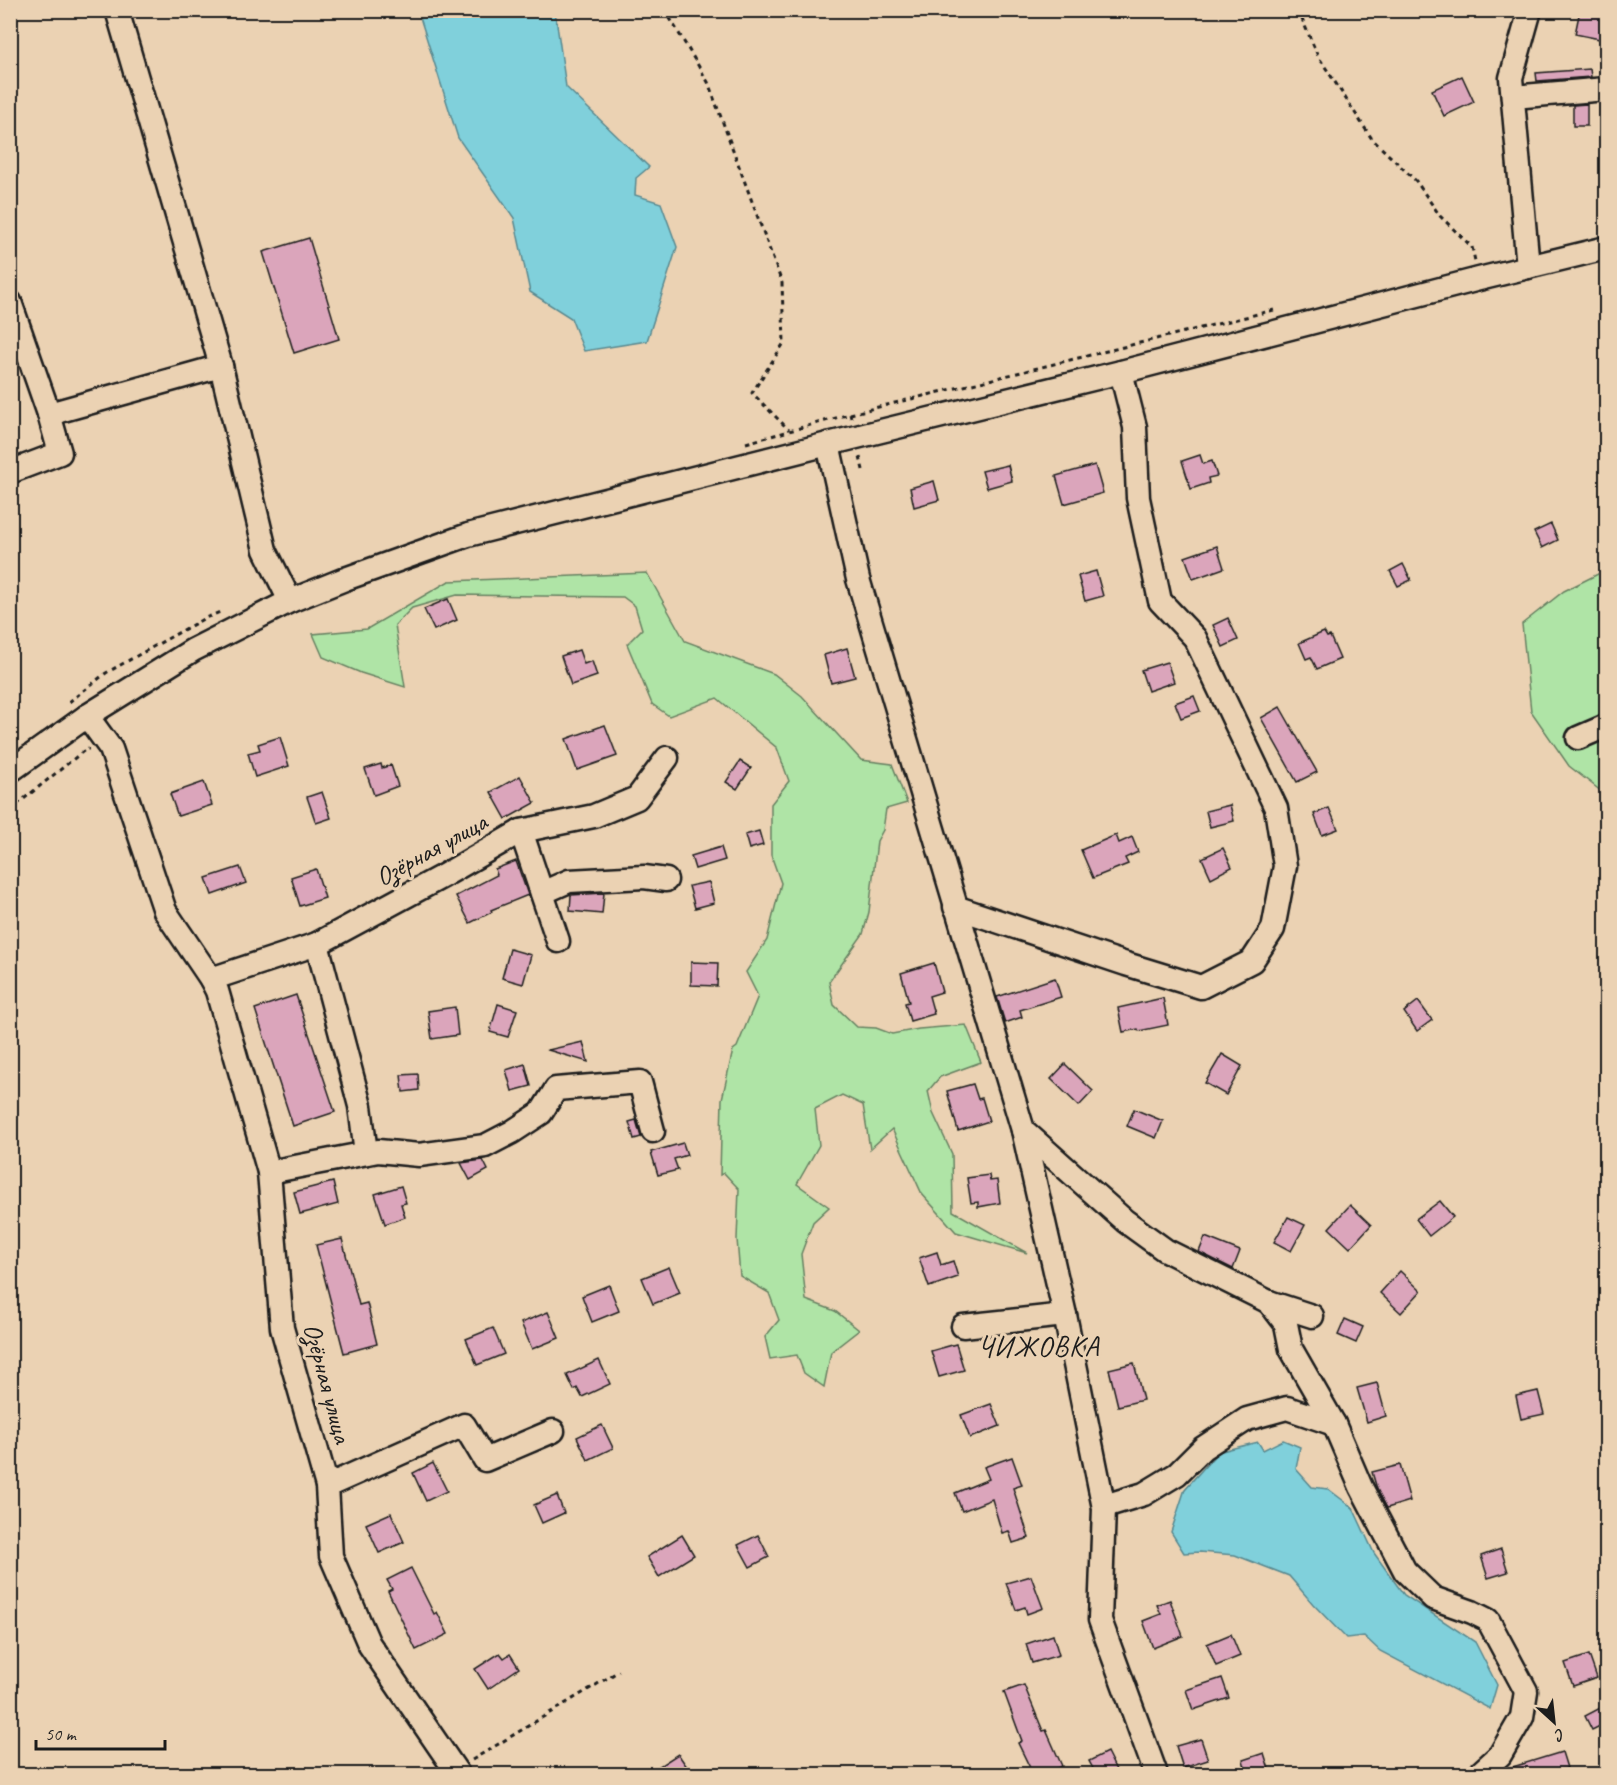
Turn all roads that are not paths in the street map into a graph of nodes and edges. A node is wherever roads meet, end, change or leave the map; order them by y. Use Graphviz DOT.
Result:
graph roads {
  1 [pos="117,10"];
  2 [pos="1530,10"];
  3 [pos="1606,89"];
  4 [pos="1513,97"];
  5 [pos="1606,249"];
  6 [pos="1528,267"];
  7 [pos="10,302"];
  8 [pos="221,366"];
  9 [pos="1121,372"];
  10 [pos="49,414"];
  11 [pos="828,444"];
  12 [pos="10,472"];
  13 [pos="290,601"];
  14 [pos="87,716"];
  15 [pos="1606,726"];
  16 [pos="1578,738"];
  17 [pos="667,758"];
  18 [pos="10,771"];
  19 [pos="521,831"];
  20 [pos="666,880"];
  21 [pos="542,893"];
  22 [pos="956,908"];
  23 [pos="558,941"];
  24 [pos="317,944"];
  25 [pos="211,979"];
  26 [pos="1023,1130"];
  27 [pos="653,1131"];
  28 [pos="366,1153"];
  29 [pos="269,1172"];
  30 [pos="1269,1302"];
  31 [pos="1065,1315"];
  32 [pos="1311,1316"];
  33 [pos="963,1326"];
  34 [pos="1334,1424"];
  35 [pos="553,1431"];
  36 [pos="327,1486"];
  37 [pos="1104,1508"];
  38 [pos="456,1772"];
  39 [pos="1156,1774"];
  40 [pos="1479,1774"];
  1 -- 8 [label="street"];
  2 -- 4 [label="street"];
  3 -- 4 [label="street"];
  4 -- 6 [label="street"];
  5 -- 6 [label="street"];
  6 -- 9 [label="street"];
  7 -- 10 [label="street"];
  8 -- 10 [label="street"];
  8 -- 13 [label="street"];
  9 -- 11 [label="street"];
  9 -- 22 [label="street"];
  10 -- 12 [label="street"];
  11 -- 13 [label="street"];
  11 -- 22 [label="street"];
  13 -- 14 [label="street"];
  14 -- 18 [label="street"];
  14 -- 25 [label="street, Озёрная улица"];
  15 -- 16 [label="street"];
  17 -- 19 [label="street, Озёрная улица"];
  19 -- 21 [label="street"];
  19 -- 24 [label="street, Озёрная улица"];
  20 -- 21 [label="street"];
  21 -- 23 [label="street"];
  22 -- 26 [label="street"];
  24 -- 25 [label="street, Озёрная улица"];
  24 -- 28 [label="street"];
  25 -- 29 [label="street, Озёрная улица"];
  26 -- 30 [label="street"];
  26 -- 31 [label="street"];
  27 -- 28 [label="street"];
  28 -- 29 [label="street"];
  29 -- 36 [label="street, Озёрная улица"];
  30 -- 32 [label="street"];
  30 -- 34 [label="street"];
  31 -- 33 [label="street"];
  31 -- 37 [label="street"];
  34 -- 37 [label="street"];
  34 -- 40 [label="street"];
  35 -- 36 [label="street"];
  36 -- 38 [label="street, Озёрная улица"];
  37 -- 39 [label="street"];
}
